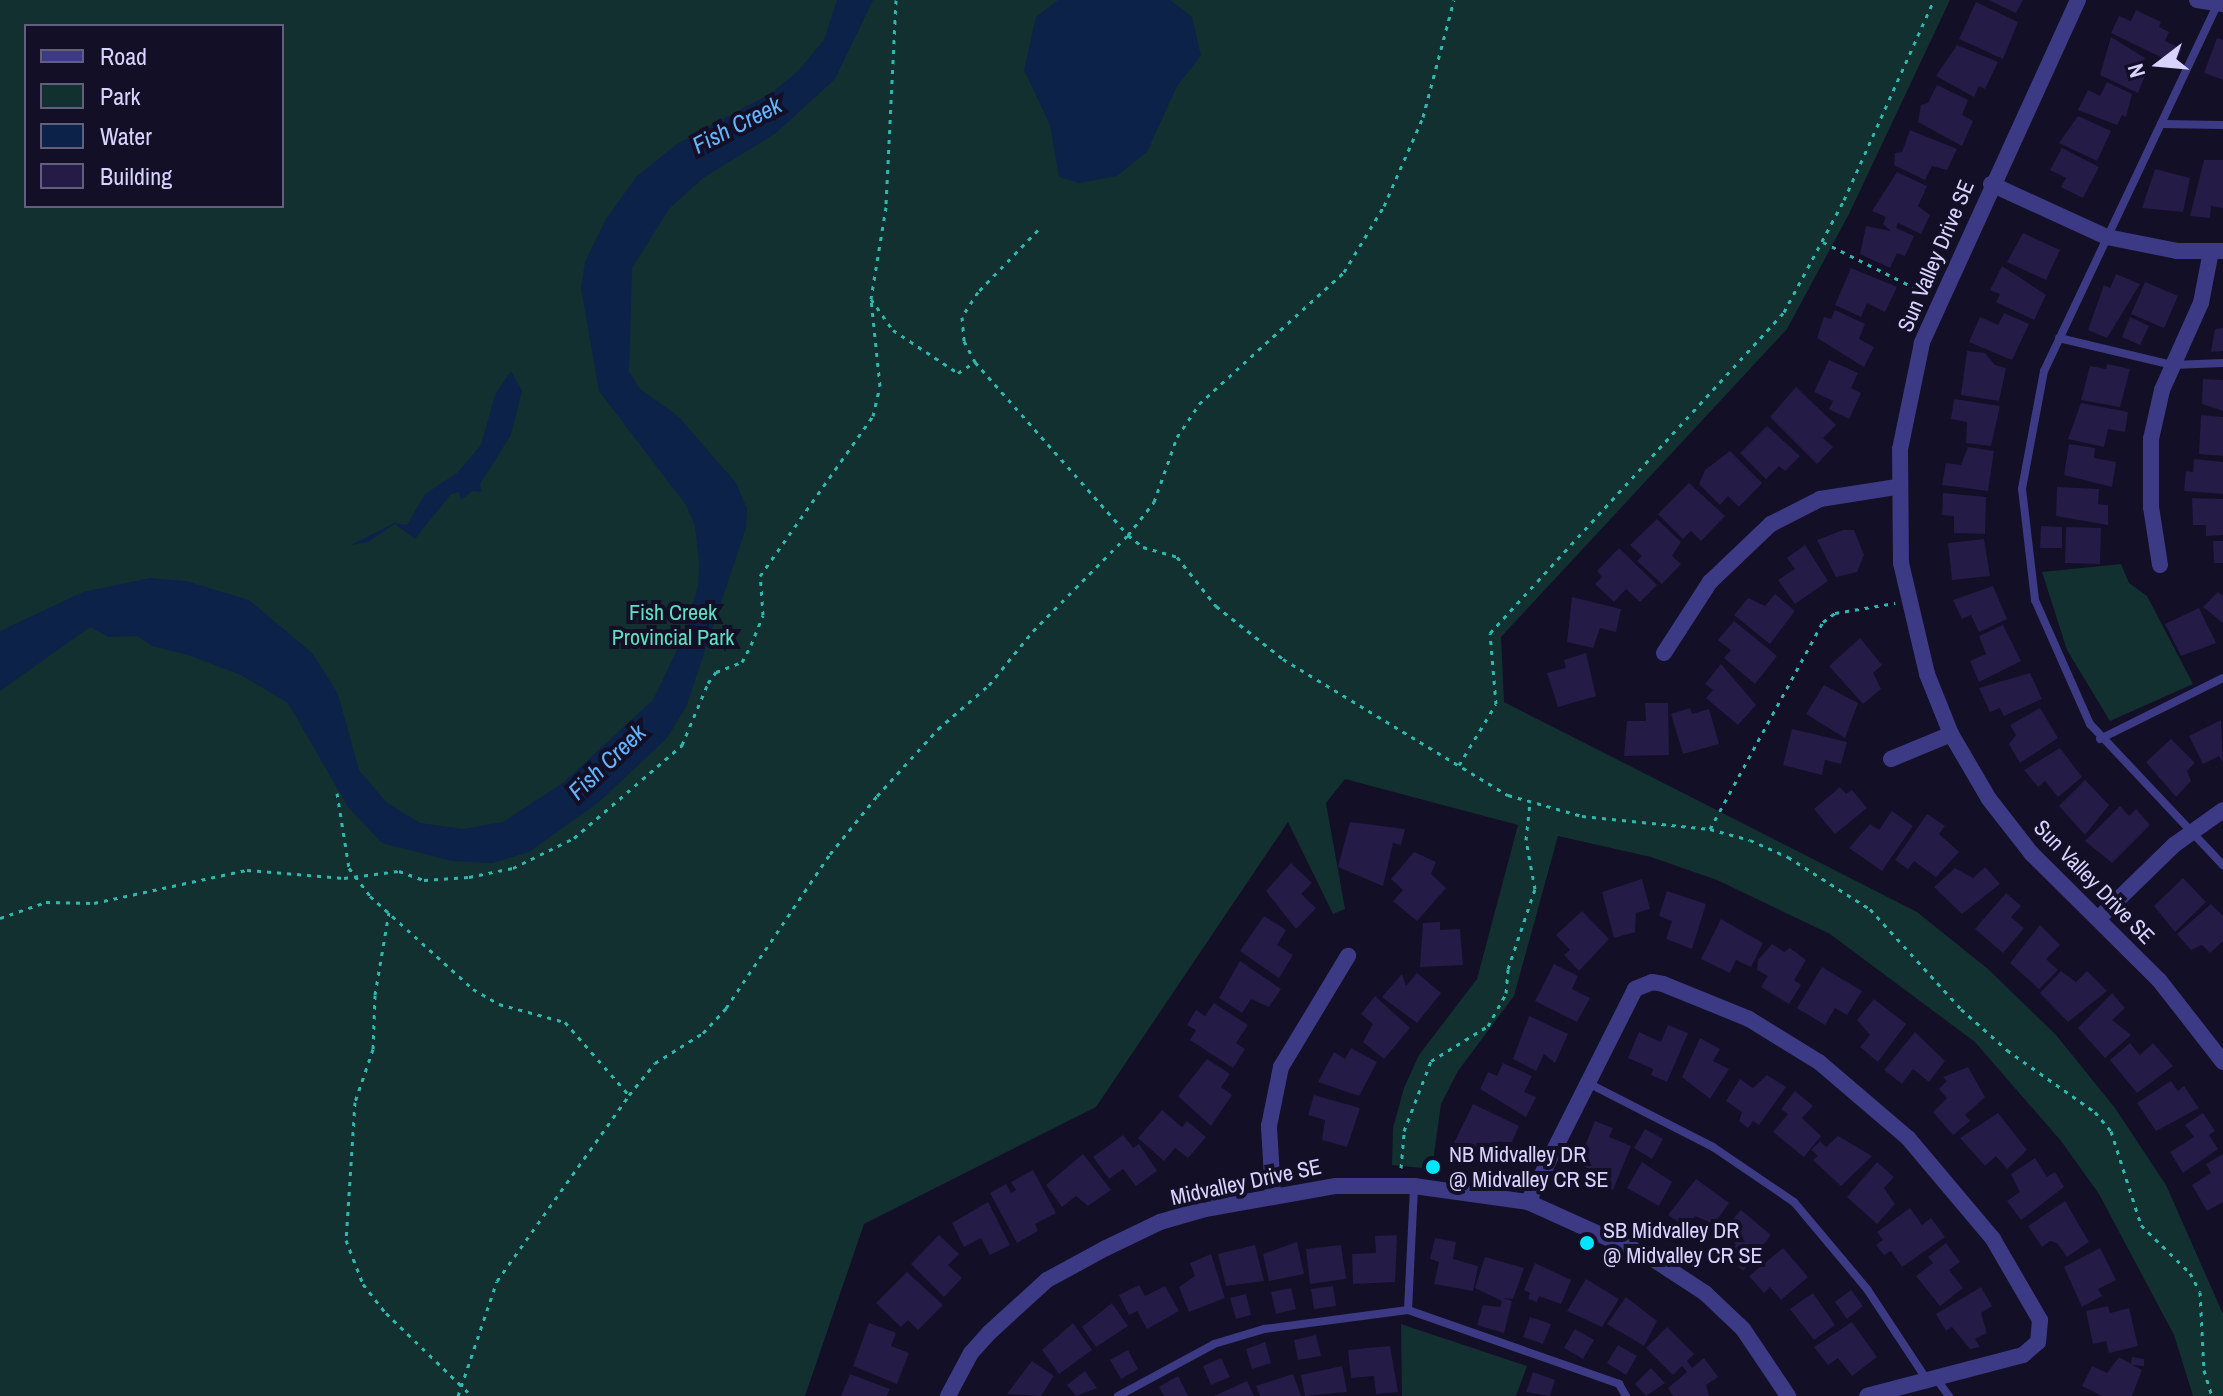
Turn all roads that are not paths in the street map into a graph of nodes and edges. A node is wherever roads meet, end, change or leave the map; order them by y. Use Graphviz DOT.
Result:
graph roads {
  1 [pos="2078,0"];
  2 [pos="2197,0"];
  3 [pos="2220,2"];
  4 [pos="2161,124"];
  5 [pos="2223,125"];
  6 [pos="1991,184"];
  7 [pos="2107,237"];
  8 [pos="2217,251"];
  9 [pos="2059,338"];
  10 [pos="2223,363"];
  11 [pos="2172,365"];
  12 [pos="1897,487"];
  13 [pos="2160,565"];
  14 [pos="1664,653"];
  15 [pos="2223,678"];
  16 [pos="1951,734"];
  17 [pos="2100,739"];
  18 [pos="1891,759"];
  19 [pos="2223,810"];
  20 [pos="2191,832"];
  21 [pos="2223,865"];
  22 [pos="2099,918"];
  23 [pos="1348,956"];
  24 [pos="2223,1062"];
  25 [pos="1586,1082"];
  26 [pos="1407,1186"];
  27 [pos="1273,1194"];
  28 [pos="1528,1202"];
  29 [pos="1408,1310"];
  30 [pos="1930,1376"];
  31 [pos="948,1396"];
  32 [pos="1118,1396"];
  33 [pos="1626,1396"];
  34 [pos="1788,1396"];
  35 [pos="1867,1396"];
  36 [pos="1949,1396"];
  1 -- 6 [label="street, Sun Valley Drive SE"];
  2 -- 3 [label="street"];
  3 -- 4 [label="lane"];
  4 -- 5 [label="lane"];
  4 -- 7 [label="lane"];
  6 -- 7 [label="street"];
  6 -- 12 [label="street, Sun Valley Drive SE"];
  7 -- 8 [label="street"];
  7 -- 9 [label="lane"];
  8 -- 11 [label="street"];
  9 -- 11 [label="lane"];
  9 -- 17 [label="lane"];
  10 -- 11 [label="lane"];
  11 -- 13 [label="street"];
  12 -- 14 [label="street"];
  12 -- 16 [label="street, Sun Valley Drive SE"];
  15 -- 17 [label="lane"];
  16 -- 18 [label="street"];
  16 -- 22 [label="street, Sun Valley Drive SE"];
  17 -- 20 [label="lane"];
  19 -- 20 [label="street"];
  20 -- 21 [label="lane"];
  20 -- 22 [label="street"];
  22 -- 24 [label="street, Sun Valley Drive SE"];
  23 -- 27 [label="street"];
  25 -- 28 [label="street"];
  25 -- 30 [label="lane"];
  25 -- 30 [label="street"];
  26 -- 27 [label="street, Midvalley Drive SE"];
  26 -- 28 [label="street, Midvalley Drive SE"];
  26 -- 29 [label="lane"];
  27 -- 31 [label="street, Midvalley Drive SE"];
  28 -- 34 [label="street, Midvalley Drive SE"];
  29 -- 32 [label="lane"];
  29 -- 33 [label="lane"];
  30 -- 35 [label="street"];
  30 -- 36 [label="lane"];
}
